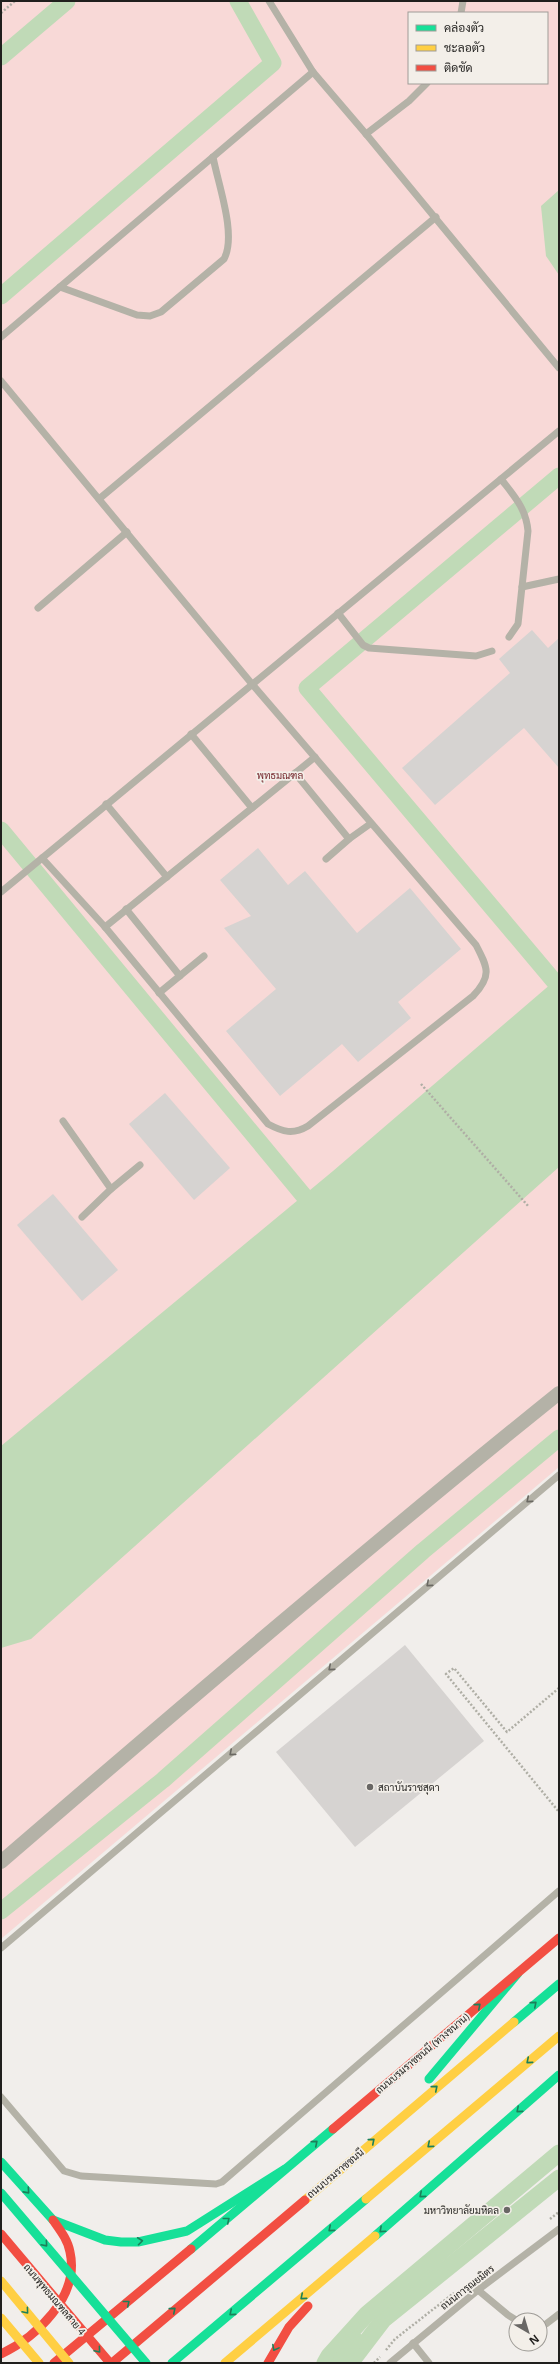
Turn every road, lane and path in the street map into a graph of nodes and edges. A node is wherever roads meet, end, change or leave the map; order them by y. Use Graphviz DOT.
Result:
graph roads {
  1 [pos="15,1"];
  2 [pos="269,1"];
  3 [pos="463,1"];
  4 [pos="461,12"];
  5 [pos="1,13"];
  6 [pos="312,72"];
  7 [pos="426,84"];
  8 [pos="366,134"];
  9 [pos="213,157"];
  10 [pos="436,217"];
  11 [pos="60,287"];
  12 [pos="1,337"];
  13 [pos="559,368"];
  14 [pos="1,381"];
  15 [pos="559,431"];
  16 [pos="501,479"];
  17 [pos="99,499"];
  18 [pos="127,532"];
  19 [pos="559,579"];
  20 [pos="522,587"];
  21 [pos="38,608"];
  22 [pos="338,613"];
  23 [pos="509,637"];
  24 [pos="492,651"];
  25 [pos="252,684"];
  26 [pos="191,734"];
  27 [pos="315,757"];
  28 [pos="295,773"];
  29 [pos="106,804"];
  30 [pos="252,808"];
  31 [pos="370,824"];
  32 [pos="349,839"];
  33 [pos="42,858"];
  34 [pos="326,859"];
  35 [pos="167,877"];
  36 [pos="1,892"];
  37 [pos="126,909"];
  38 [pos="105,926"];
  39 [pos="204,956"];
  40 [pos="180,976"];
  41 [pos="159,993"];
  42 [pos="421,1084"];
  43 [pos="63,1122"];
  44 [pos="140,1165"];
  45 [pos="111,1189"];
  46 [pos="528,1208"];
  47 [pos="82,1217"];
  48 [pos="559,1393"];
  49 [pos="559,1475"];
  50 [pos="559,1688"];
  51 [pos="559,1812"];
  52 [pos="1,1862"];
  53 [pos="559,1891"];
  54 [pos="559,1938"];
  55 [pos="1,1948"];
  56 [pos="518,1973"];
  57 [pos="559,1984"];
  58 [pos="559,2036"];
  59 [pos="559,2075"];
  60 [pos="1,2097"];
  61 [pos="394,2122"];
  62 [pos="1,2162"];
  63 [pos="285,2169"];
  64 [pos="1,2193"];
  65 [pos="53,2220"];
  66 [pos="559,2229"];
  67 [pos="1,2234"];
  68 [pos="354,2254"];
  69 [pos="1,2281"];
  70 [pos="478,2290"];
  71 [pos="559,2314"];
  72 [pos="508,2315"];
  73 [pos="1,2318"];
  74 [pos="548,2322"];
  75 [pos="413,2343"];
  76 [pos="1,2354"];
  77 [pos="39,2363"];
  78 [pos="54,2363"];
  79 [pos="69,2363"];
  80 [pos="111,2363"];
  81 [pos="146,2363"];
  82 [pos="172,2363"];
  83 [pos="225,2363"];
  84 [pos="268,2363"];
  85 [pos="390,2363"];
  86 [pos="429,2363"];
  1 -- 5 [label="path"];
  2 -- 6 [label="lane"];
  3 -- 4 [label="lane"];
  6 -- 8 [label="lane"];
  6 -- 9 [label="lane"];
  7 -- 8 [label="lane"];
  8 -- 10 [label="lane"];
  9 -- 11 [label="lane"];
  9 -- 11 [label="lane"];
  10 -- 13 [label="lane"];
  10 -- 17 [label="lane"];
  11 -- 12 [label="lane"];
  14 -- 17 [label="lane"];
  15 -- 16 [label="lane"];
  16 -- 20 [label="lane"];
  16 -- 22 [label="lane"];
  17 -- 18 [label="lane"];
  18 -- 21 [label="lane"];
  18 -- 25 [label="lane"];
  19 -- 20 [label="lane"];
  20 -- 23 [label="lane"];
  22 -- 24 [label="lane"];
  22 -- 25 [label="lane"];
  25 -- 26 [label="lane"];
  25 -- 27 [label="lane"];
  26 -- 29 [label="lane"];
  26 -- 30 [label="lane"];
  27 -- 28 [label="lane"];
  27 -- 31 [label="lane"];
  28 -- 30 [label="lane"];
  28 -- 32 [label="lane"];
  29 -- 33 [label="lane"];
  29 -- 35 [label="lane"];
  30 -- 35 [label="lane"];
  31 -- 32 [label="lane"];
  31 -- 41 [label="lane"];
  32 -- 34 [label="lane"];
  33 -- 36 [label="lane"];
  33 -- 38 [label="lane"];
  35 -- 37 [label="lane"];
  37 -- 38 [label="lane"];
  37 -- 40 [label="lane"];
  38 -- 41 [label="lane"];
  39 -- 40 [label="lane"];
  40 -- 41 [label="lane"];
  42 -- 46 [label="path"];
  43 -- 45 [label="lane"];
  44 -- 45 [label="lane"];
  45 -- 47 [label="lane"];
  48 -- 52 [label="street"];
  49 -- 55 [label="lane, one-way"];
  50 -- 51 [label="path"];
  53 -- 60 [label="lane"];
  54 -- 56 [label="main road, ถนนบรมราชชนนี (ทางขนาน)"];
  56 -- 61 [label="main road"];
  63 -- 56 [label="main road, ถนนบรมราชชนนี (ทางขนาน), one-way"];
  61 -- 57 [label="main road, ถนนบรมราชชนนี, one-way"];
  58 -- 82 [label="main road, one-way"];
  59 -- 68 [label="main road, one-way"];
  80 -- 61 [label="main road, ถนนบรมราชชนนี, one-way"];
  62 -- 65 [label="main road, one-way"];
  65 -- 63 [label="main road, one-way"];
  78 -- 63 [label="main road, one-way"];
  64 -- 81 [label="main road, one-way, bridge"];
  65 -- 76 [label="main road"];
  66 -- 70 [label="lane, ถนนการุณยมิตร"];
  67 -- 80 [label="main road, ถนนพุทธมณฑลสาย 4, one-way, bridge"];
  68 -- 83 [label="main road, one-way"];
  68 -- 84 [label="main road, one-way"];
  69 -- 79 [label="main road, one-way, bridge"];
  70 -- 72 [label="lane"];
  70 -- 75 [label="lane, ถนนการุณยมิตร"];
  71 -- 74 [label="lane"];
  73 -- 77 [label="main road, bridge"];
  75 -- 85 [label="lane, ถนนการุณยมิตร"];
  75 -- 86 [label="lane"];
}
